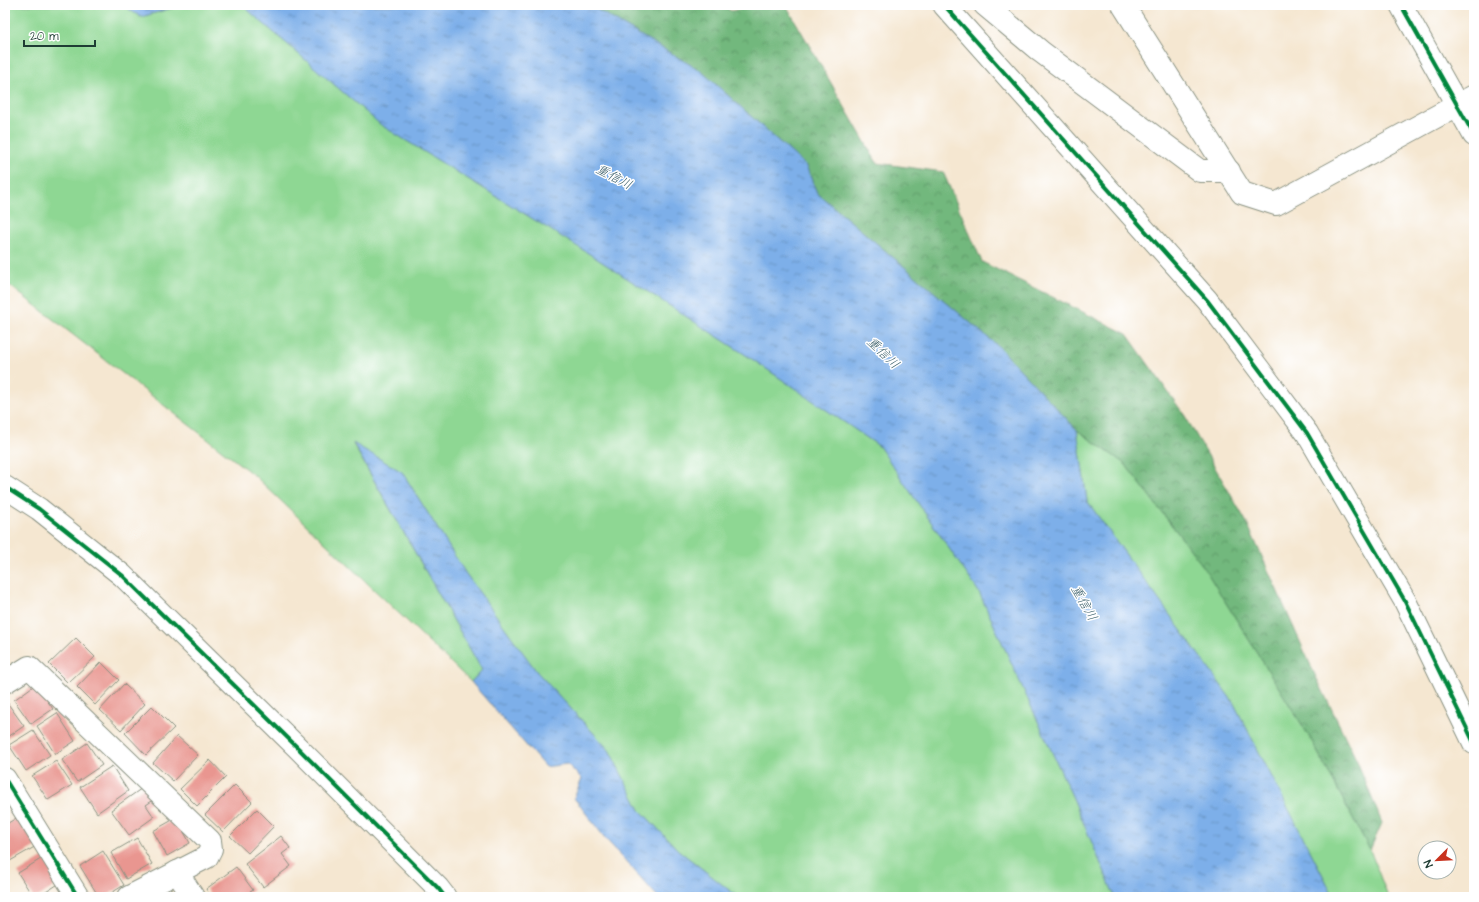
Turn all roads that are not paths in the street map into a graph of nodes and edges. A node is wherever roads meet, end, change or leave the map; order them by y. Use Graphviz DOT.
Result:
graph roads {
  1 [pos="944,5"];
  2 [pos="985,5"];
  3 [pos="1124,5"];
  4 [pos="1401,5"];
  5 [pos="1466,101"];
  6 [pos="1474,136"];
  7 [pos="1229,172"];
  8 [pos="5,487"];
  9 [pos="5,682"];
  10 [pos="1474,743"];
  11 [pos="5,779"];
  12 [pos="177,872"];
  13 [pos="78,897"];
  14 [pos="129,897"];
  15 [pos="193,897"];
  16 [pos="445,897"];
  1 -- 10 [label="street"];
  2 -- 7 [label="street"];
  3 -- 7 [label="street"];
  4 -- 5 [label="street"];
  5 -- 6 [label="street"];
  5 -- 7 [label="street"];
  8 -- 16 [label="street"];
  9 -- 12 [label="street"];
  11 -- 13 [label="street"];
  12 -- 14 [label="street"];
  12 -- 15 [label="street"];
}
